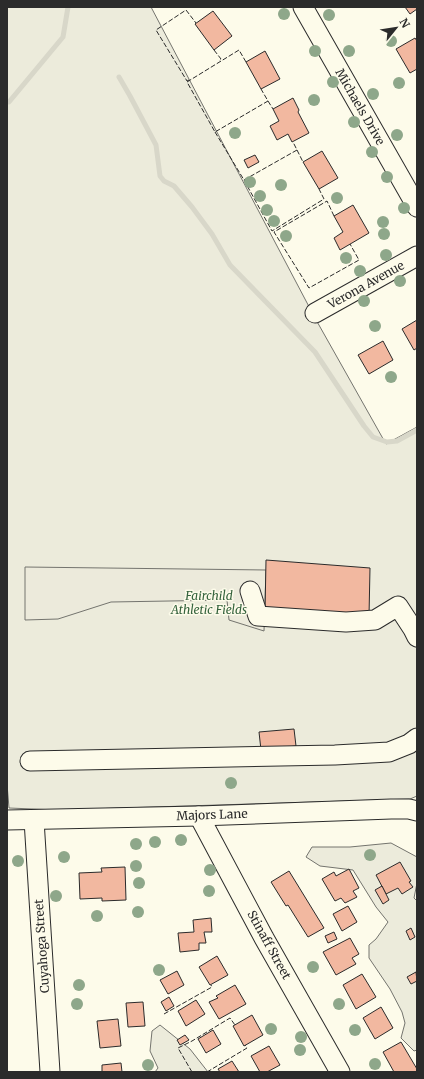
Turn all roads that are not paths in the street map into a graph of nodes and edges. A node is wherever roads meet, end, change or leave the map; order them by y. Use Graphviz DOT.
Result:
graph roads {
  1 [pos="303,7"];
  2 [pos="417,207"];
  3 [pos="417,256"];
  4 [pos="315,313"];
  5 [pos="250,590"];
  6 [pos="417,637"];
  7 [pos="417,738"];
  8 [pos="30,761"];
  9 [pos="417,811"];
  10 [pos="199,816"];
  11 [pos="7,820"];
  12 [pos="34,820"];
  13 [pos="50,1072"];
  14 [pos="340,1072"];
  1 -- 2 [label="street, Michaels Drive"];
  3 -- 4 [label="street, Verona Avenue"];
  5 -- 6 [label="street"];
  7 -- 8 [label="street"];
  9 -- 10 [label="street, Majors Lane"];
  10 -- 12 [label="street, Majors Lane"];
  10 -- 14 [label="street, Stinaff Street"];
  11 -- 12 [label="street, Majors Lane"];
  12 -- 13 [label="street, Cuyahoga Street"];
}
